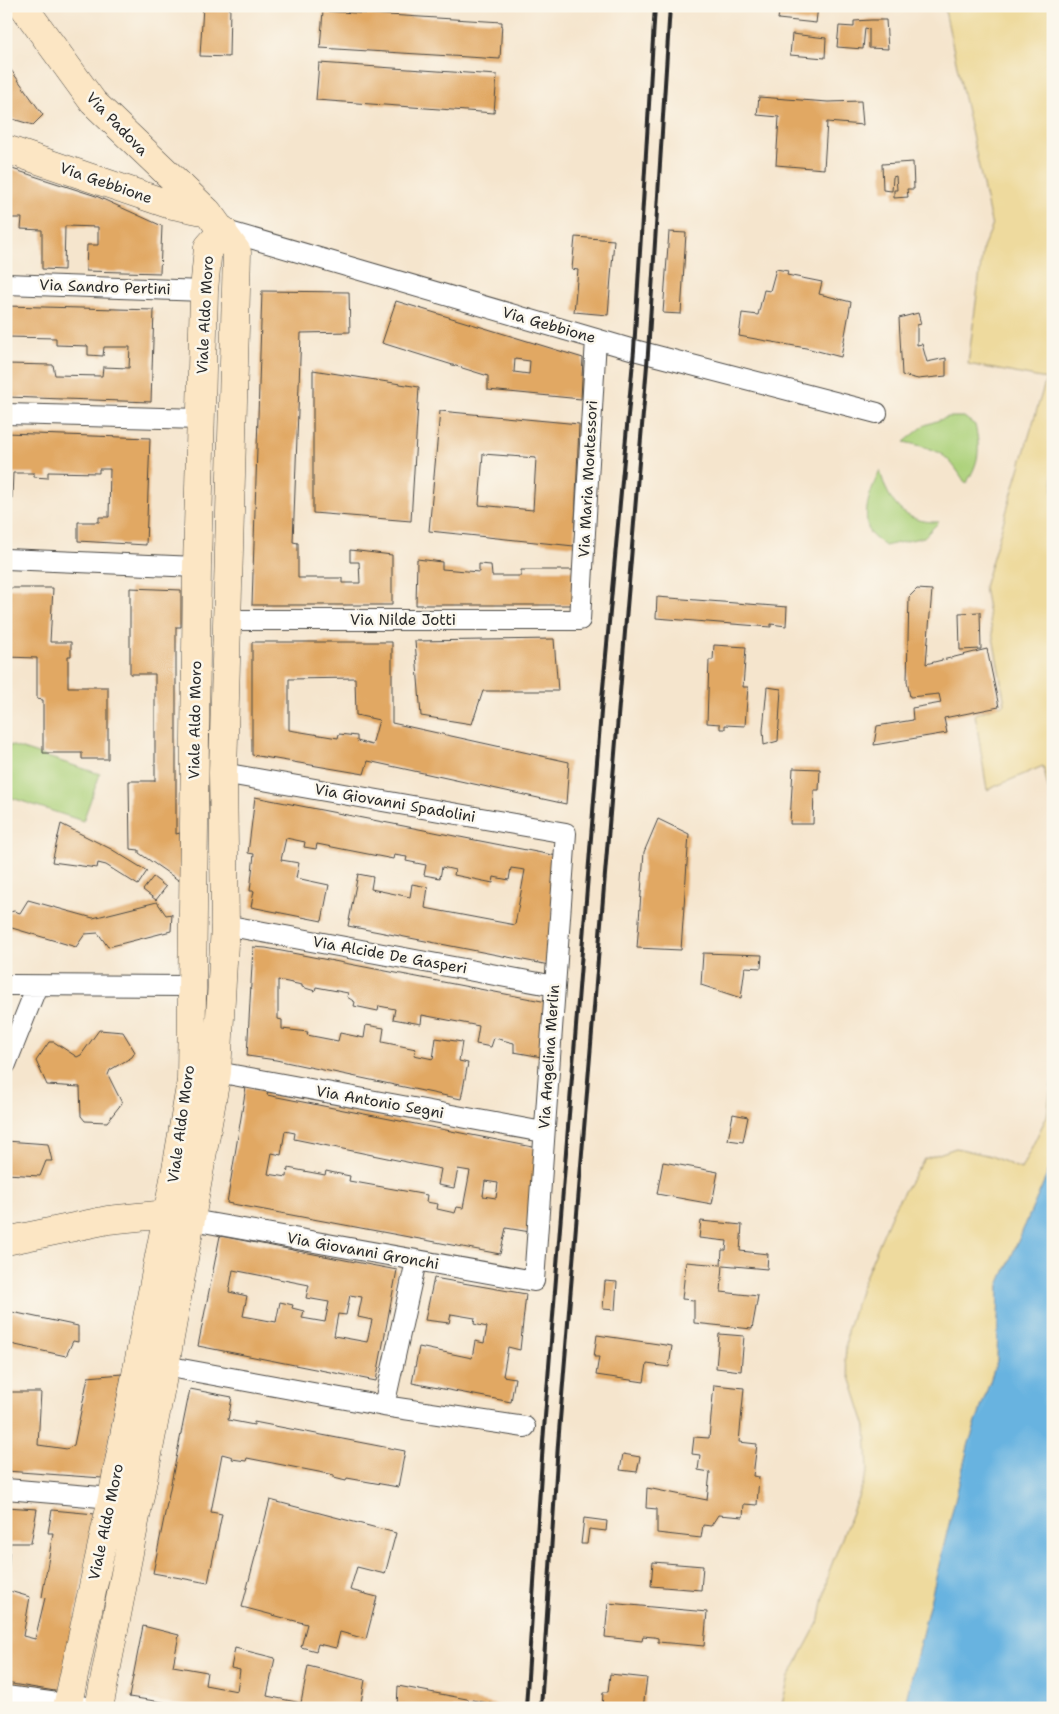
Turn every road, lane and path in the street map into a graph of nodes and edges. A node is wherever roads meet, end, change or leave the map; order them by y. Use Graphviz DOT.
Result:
graph roads {
  1 [pos="23,6"];
  2 [pos="6,149"];
  3 [pos="216,221"];
  4 [pos="6,284"];
  5 [pos="204,291"];
  6 [pos="596,339"];
  7 [pos="877,413"];
  8 [pos="6,414"];
  9 [pos="201,419"];
  10 [pos="6,559"];
  11 [pos="197,567"];
  12 [pos="227,620"];
  13 [pos="580,620"];
  14 [pos="224,773"];
  15 [pos="566,832"];
  16 [pos="226,925"];
  17 [pos="6,986"];
  18 [pos="37,986"];
  19 [pos="191,986"];
  20 [pos="555,986"];
  21 [pos="6,1064"];
  22 [pos="217,1072"];
  23 [pos="543,1132"];
  24 [pos="179,1217"];
  25 [pos="6,1241"];
  26 [pos="416,1261"];
  27 [pos="534,1281"];
  28 [pos="165,1366"];
  29 [pos="384,1406"];
  30 [pos="525,1427"];
  31 [pos="6,1489"];
  32 [pos="112,1498"];
  33 [pos="6,1696"];
  34 [pos="76,1707"];
  35 [pos="98,1708"];
  1 -- 3 [label="street, Via Padova"];
  2 -- 3 [label="street, Via Gebbione"];
  3 -- 5 [label="street, Viale Aldo Moro"];
  3 -- 6 [label="street, Via Gebbione"];
  3 -- 12 [label="street, Viale Aldo Moro"];
  4 -- 5 [label="street, Via Sandro Pertini"];
  5 -- 9 [label="street, Viale Aldo Moro"];
  6 -- 7 [label="street, Via Gebbione"];
  6 -- 13 [label="street, Via Maria Montessori"];
  8 -- 9 [label="street"];
  9 -- 11 [label="street, Viale Aldo Moro"];
  10 -- 11 [label="street"];
  11 -- 19 [label="street, Viale Aldo Moro"];
  12 -- 13 [label="street, Via Nilde Jotti"];
  12 -- 14 [label="street, Viale Aldo Moro"];
  14 -- 15 [label="street, Via Giovanni Spadolini"];
  14 -- 16 [label="street, Viale Aldo Moro"];
  15 -- 20 [label="street, Via Angelina Merlin"];
  16 -- 20 [label="street, Via Alcide De Gasperi"];
  16 -- 22 [label="street, Viale Aldo Moro"];
  17 -- 18 [label="street"];
  18 -- 19 [label="street"];
  18 -- 21 [label="street"];
  19 -- 24 [label="street, Viale Aldo Moro"];
  20 -- 23 [label="street, Via Angelina Merlin"];
  22 -- 23 [label="street, Via Antonio Segni"];
  22 -- 24 [label="street, Viale Aldo Moro"];
  23 -- 27 [label="street, Via Angelina Merlin"];
  24 -- 25 [label="street"];
  24 -- 26 [label="street, Via Giovanni Gronchi"];
  24 -- 28 [label="street, Viale Aldo Moro"];
  24 -- 32 [label="street, Viale Aldo Moro"];
  26 -- 27 [label="street, Via Giovanni Gronchi"];
  26 -- 29 [label="street"];
  28 -- 29 [label="street"];
  28 -- 35 [label="street, Viale Aldo Moro"];
  29 -- 30 [label="street"];
  31 -- 32 [label="street"];
  32 -- 34 [label="street, Viale Aldo Moro"];
  33 -- 34 [label="street"];
}
